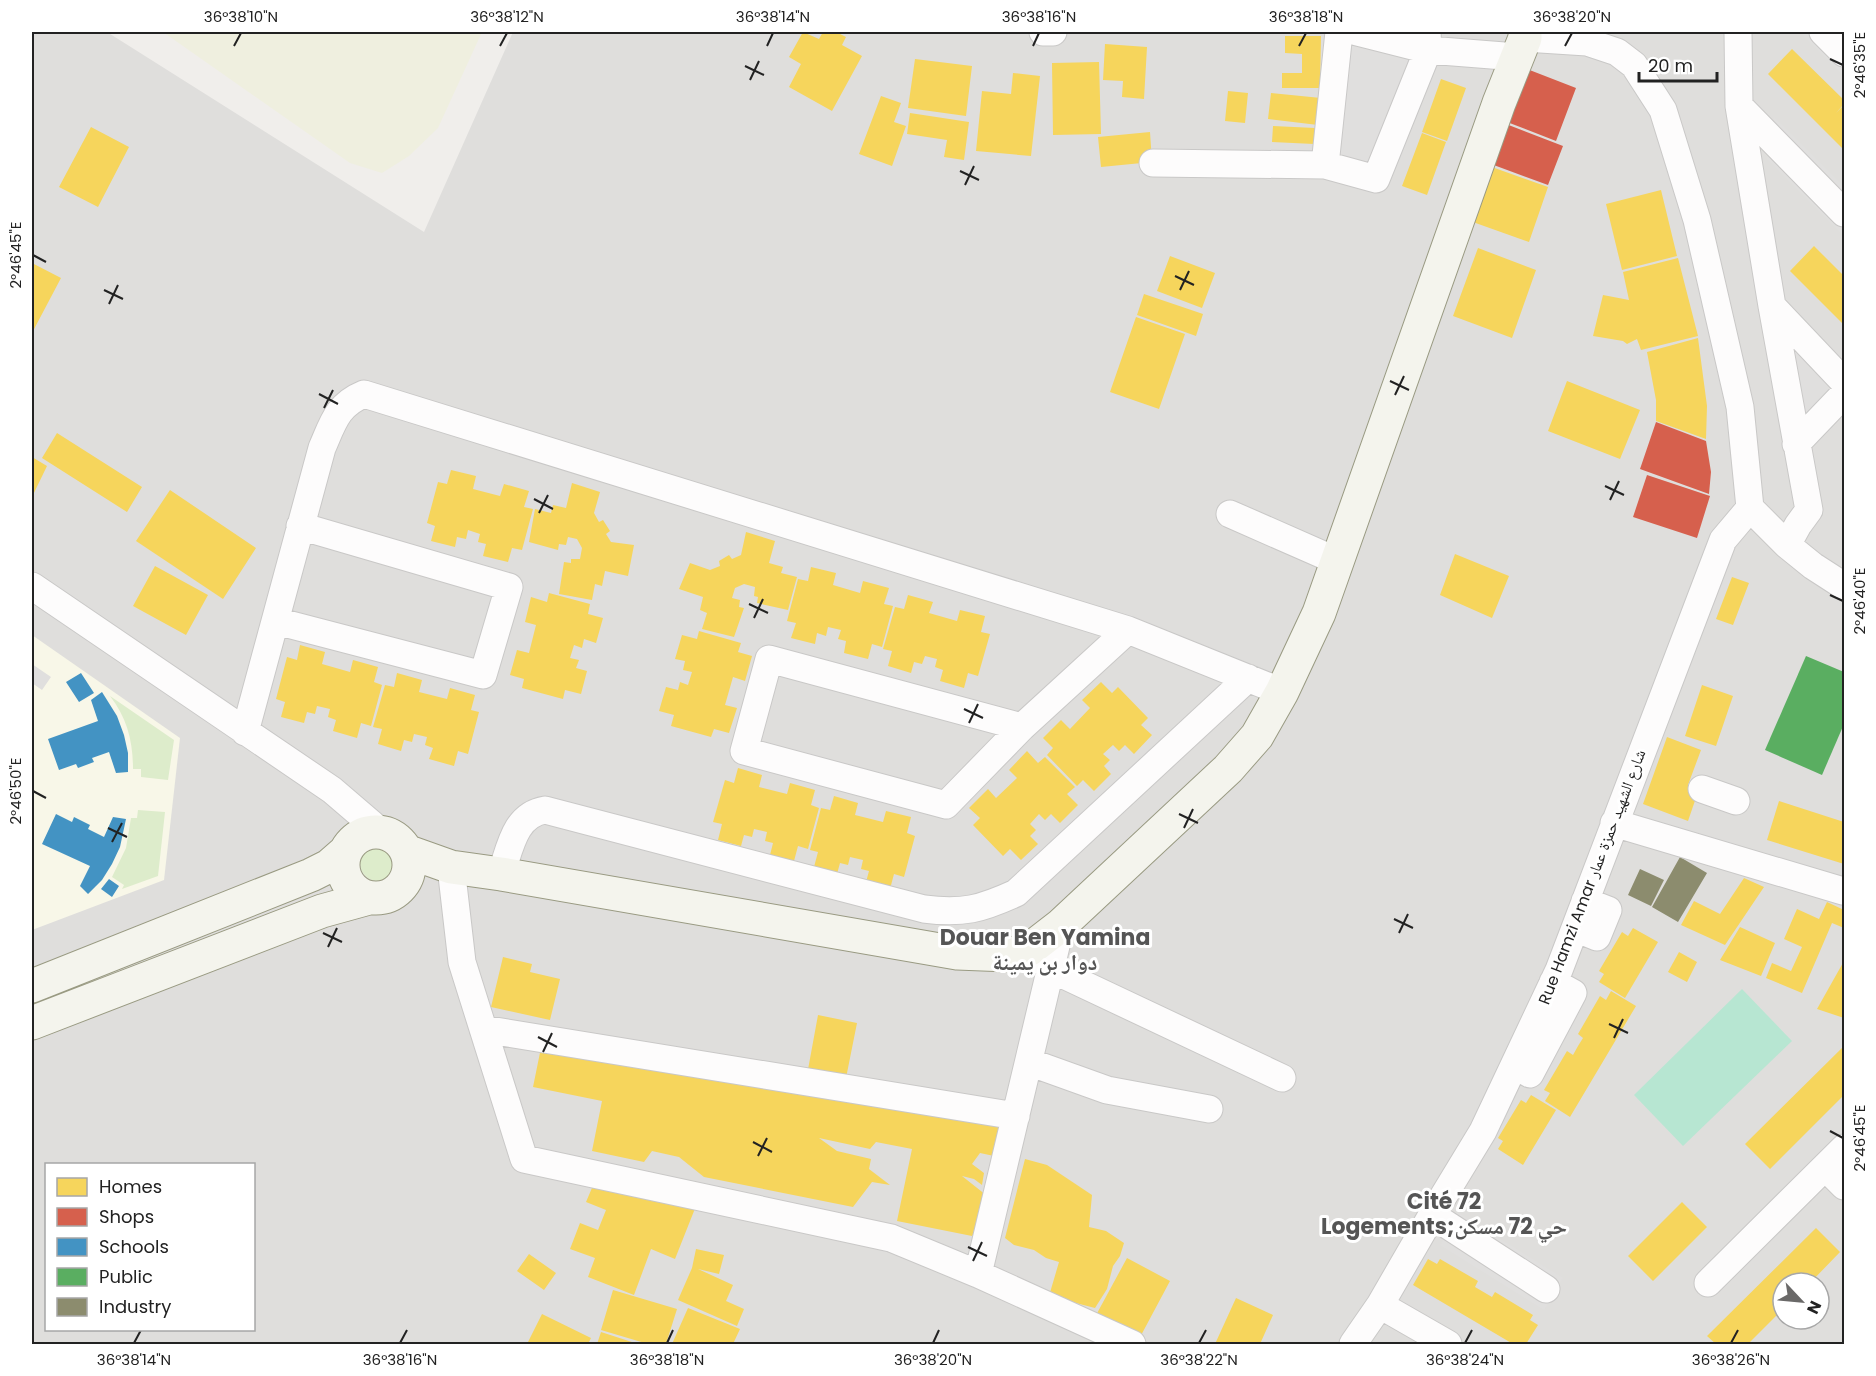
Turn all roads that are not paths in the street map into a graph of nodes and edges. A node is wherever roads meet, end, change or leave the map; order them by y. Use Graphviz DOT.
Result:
graph roads {
  1 [pos="1043,32"];
  2 [pos="1053,32"];
  3 [pos="1339,32"];
  4 [pos="1357,32"];
  5 [pos="1738,32"];
  6 [pos="1823,32"];
  7 [pos="1427,41"];
  8 [pos="1522,42"];
  9 [pos="1845,53"];
  10 [pos="1739,106"];
  11 [pos="1153,163"];
  12 [pos="1325,165"];
  13 [pos="1845,213"];
  14 [pos="1772,306"];
  15 [pos="1845,382"];
  16 [pos="1845,394"];
  17 [pos="1796,444"];
  18 [pos="1750,508"];
  19 [pos="1230,514"];
  20 [pos="300,526"];
  21 [pos="1787,545"];
  22 [pos="1337,561"];
  23 [pos="32,586"];
  24 [pos="1845,586"];
  25 [pos="276,621"];
  26 [pos="1128,630"];
  27 [pos="1248,678"];
  28 [pos="1282,692"];
  29 [pos="1022,727"];
  30 [pos="245,732"];
  31 [pos="1702,789"];
  32 [pos="1736,801"];
  33 [pos="1614,823"];
  34 [pos="393,842"];
  35 [pos="345,852"];
  36 [pos="451,867"];
  37 [pos="501,874"];
  38 [pos="403,883"];
  39 [pos="1843,891"];
  40 [pos="369,898"];
  41 [pos="1040,959"];
  42 [pos="32,986"];
  43 [pos="32,1023"];
  44 [pos="483,1029"];
  45 [pos="1029,1062"];
  46 [pos="1282,1078"];
  47 [pos="1209,1109"];
  48 [pos="1016,1116"];
  49 [pos="1845,1148"];
  50 [pos="1826,1167"];
  51 [pos="1845,1186"];
  52 [pos="1432,1215"];
  53 [pos="978,1274"];
  54 [pos="1708,1283"];
  55 [pos="1546,1289"];
  56 [pos="1380,1305"];
  57 [pos="1132,1344"];
  58 [pos="1353,1344"];
  59 [pos="1448,1344"];
  1 -- 2 [label="street"];
  3 -- 12 [label="street"];
  4 -- 7 [label="street"];
  5 -- 10 [label="street"];
  6 -- 9 [label="street"];
  7 -- 8 [label="street"];
  7 -- 12 [label="street"];
  8 -- 18 [label="street"];
  8 -- 22 [label="main road"];
  10 -- 13 [label="street"];
  10 -- 14 [label="street"];
  11 -- 12 [label="street"];
  14 -- 15 [label="street"];
  14 -- 17 [label="street"];
  16 -- 17 [label="street"];
  17 -- 21 [label="street"];
  18 -- 21 [label="street"];
  18 -- 33 [label="street, Rue Hamzi Amar شارع الشهيد حمزة عمار"];
  19 -- 22 [label="street"];
  20 -- 25 [label="street"];
  20 -- 25 [label="street"];
  20 -- 26 [label="street"];
  21 -- 24 [label="street"];
  22 -- 28 [label="main road"];
  23 -- 30 [label="street"];
  25 -- 30 [label="street"];
  26 -- 27 [label="street"];
  26 -- 29 [label="street"];
  27 -- 28 [label="street"];
  27 -- 37 [label="street"];
  28 -- 41 [label="main road"];
  29 -- 29 [label="street"];
  30 -- 34 [label="street"];
  31 -- 32 [label="street"];
  33 -- 39 [label="street"];
  33 -- 52 [label="street, Rue Hamzi Amar شارع الشهيد حمزة عمار"];
  34 -- 35 [label="main road"];
  34 -- 36 [label="main road"];
  34 -- 38 [label="main road"];
  35 -- 40 [label="main road"];
  35 -- 42 [label="main road"];
  36 -- 37 [label="main road"];
  36 -- 38 [label="main road"];
  36 -- 44 [label="street"];
  37 -- 41 [label="main road"];
  38 -- 40 [label="main road"];
  40 -- 43 [label="main road"];
  41 -- 45 [label="street"];
  41 -- 46 [label="street"];
  44 -- 48 [label="street"];
  44 -- 53 [label="street"];
  45 -- 47 [label="street"];
  45 -- 48 [label="street"];
  48 -- 53 [label="street"];
  49 -- 50 [label="street"];
  50 -- 51 [label="street"];
  50 -- 54 [label="street"];
  52 -- 55 [label="street"];
  52 -- 56 [label="street, Rue Hamzi Amar شارع الشهيد حمزة عمار"];
  53 -- 57 [label="street"];
  56 -- 58 [label="street, Rue Hamzi Amar شارع الشهيد حمزة عمار"];
  56 -- 59 [label="street"];
}
